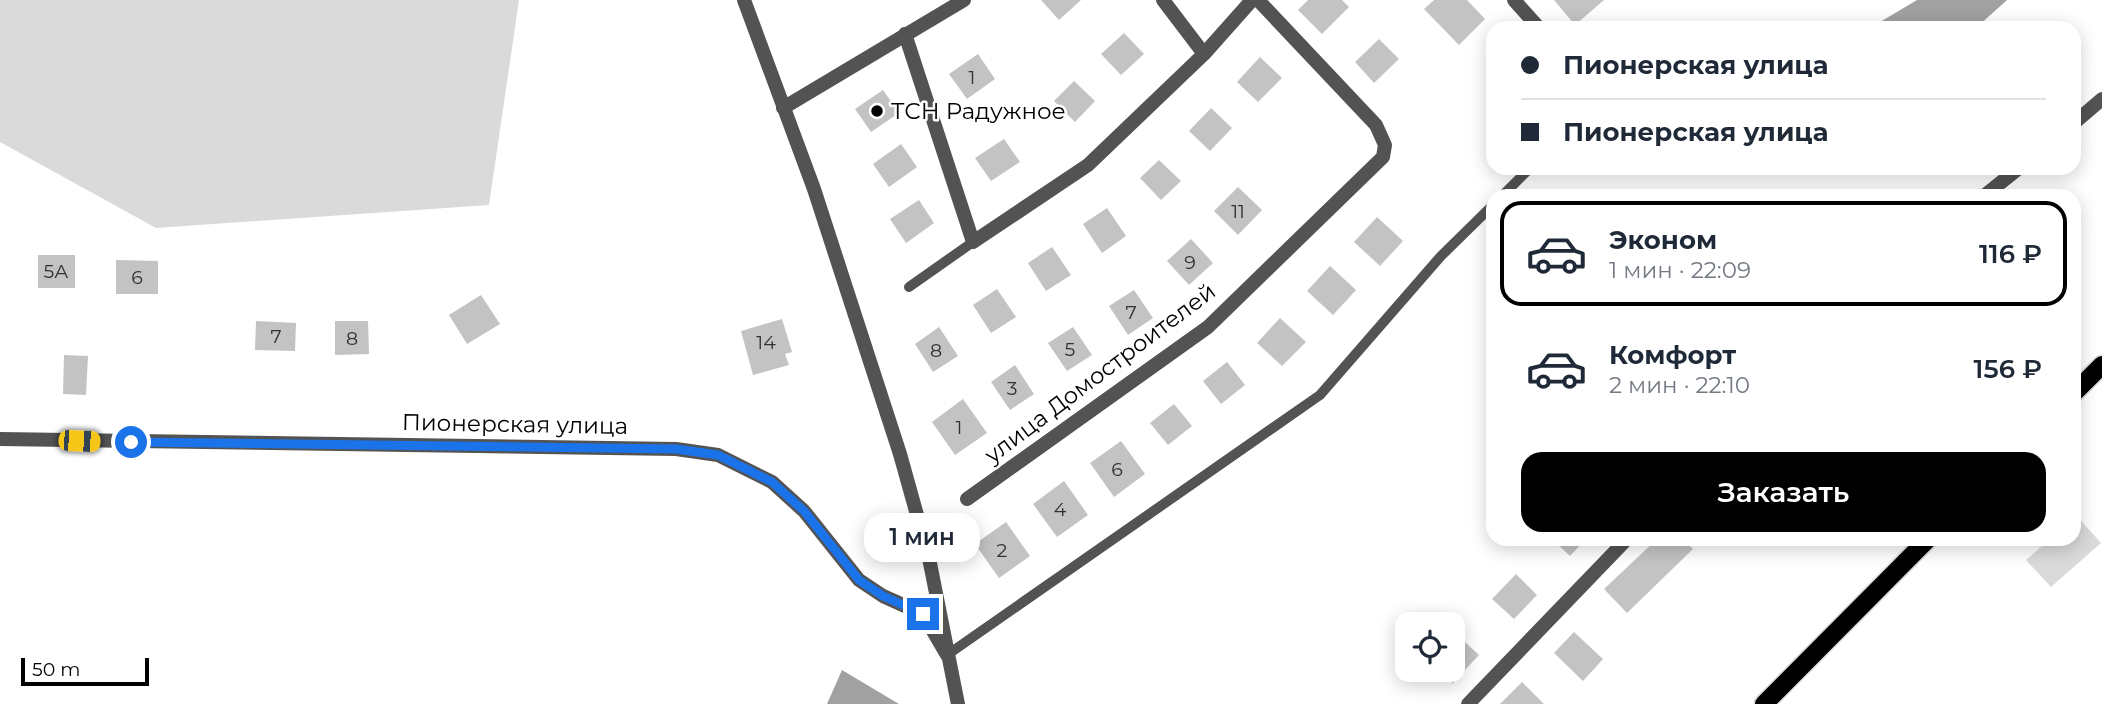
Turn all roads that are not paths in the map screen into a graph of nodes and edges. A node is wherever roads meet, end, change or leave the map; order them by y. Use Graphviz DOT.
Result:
graph roads {
  1 [pos="744,0"];
  2 [pos="964,0"];
  3 [pos="1163,0"];
  4 [pos="1252,0"];
  5 [pos="1258,0"];
  6 [pos="1514,0"];
  7 [pos="1533,21"];
  8 [pos="905,34"];
  9 [pos="1204,54"];
  10 [pos="2102,99"];
  11 [pos="783,108"];
  12 [pos="2081,117"];
  13 [pos="1523,175"];
  14 [pos="2010,175"];
  15 [pos="1509,189"];
  16 [pos="1993,189"];
  17 [pos="1486,212"];
  18 [pos="973,242"];
  19 [pos="909,287"];
  20 [pos="2102,365"];
  21 [pos="2081,386"];
  22 [pos="0,439"];
  23 [pos="967,499"];
  24 [pos="1620,546"];
  25 [pos="1921,546"];
  26 [pos="947,655"];
  27 [pos="958,704"];
  28 [pos="1468,704"];
  29 [pos="1764,704"];
  1 -- 11 [label="street"];
  2 -- 8 [label="street"];
  3 -- 9 [label="street"];
  4 -- 9 [label="street"];
  5 -- 23 [label="street, улица Домостроителей"];
  6 -- 7 [label="street"];
  8 -- 11 [label="street"];
  8 -- 18 [label="street"];
  9 -- 18 [label="street"];
  10 -- 12 [label="street"];
  11 -- 26 [label="street"];
  13 -- 15 [label="lane"];
  14 -- 16 [label="street"];
  17 -- 26 [label="lane"];
  18 -- 19 [label="lane"];
  20 -- 21 [label="main road"];
  22 -- 26 [label="street, Пионерская улица"];
  24 -- 28 [label="street"];
  25 -- 29 [label="main road"];
  26 -- 27 [label="street"];
}
